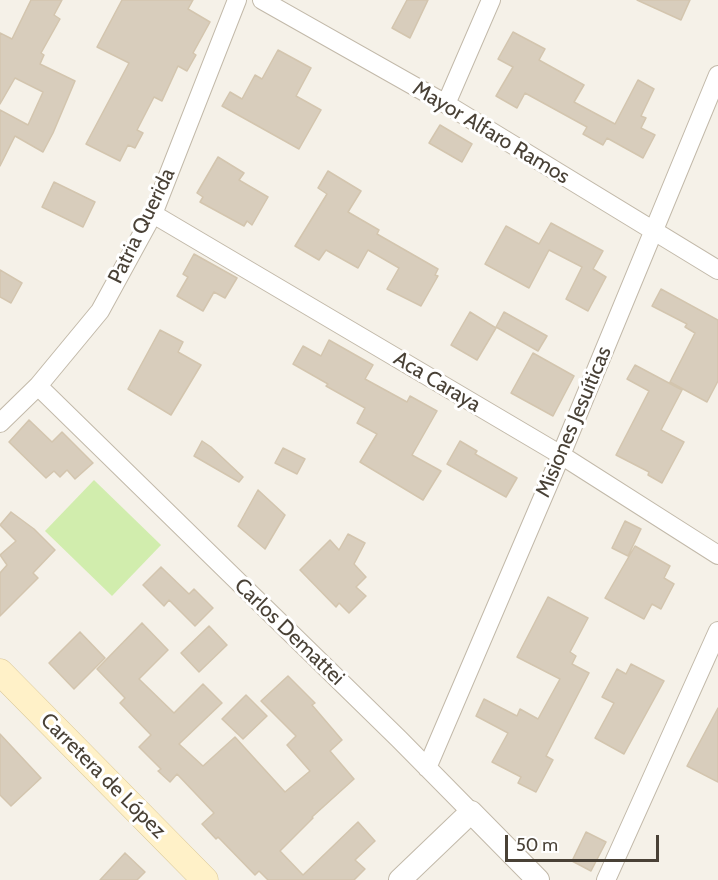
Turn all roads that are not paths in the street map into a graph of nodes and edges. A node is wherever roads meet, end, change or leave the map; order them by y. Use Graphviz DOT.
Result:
graph roads {
  1 [pos="237,0"];
  2 [pos="262,0"];
  3 [pos="491,0"];
  4 [pos="718,75"];
  5 [pos="446,104"];
  6 [pos="153,214"];
  7 [pos="653,230"];
  8 [pos="718,270"];
  9 [pos="38,386"];
  10 [pos="0,423"];
  11 [pos="561,455"];
  12 [pos="718,555"];
  13 [pos="718,631"];
  14 [pos="0,672"];
  15 [pos="427,768"];
  16 [pos="471,812"];
  17 [pos="205,880"];
  18 [pos="400,880"];
  19 [pos="538,880"];
  20 [pos="606,880"];
  1 -- 6 [label="street, Patria Querida"];
  2 -- 5 [label="street, Mayor Alfaro Ramos"];
  3 -- 5 [label="street"];
  4 -- 7 [label="street, Misiones Jesuíticas"];
  5 -- 7 [label="street, Mayor Alfaro Ramos"];
  6 -- 9 [label="street, Patria Querida"];
  6 -- 11 [label="street, Aca Caraya"];
  7 -- 8 [label="street, Mayor Alfaro Ramos"];
  7 -- 11 [label="street, Misiones Jesuíticas"];
  9 -- 10 [label="street, Patria Querida"];
  9 -- 15 [label="street, Carlos Demattei"];
  11 -- 12 [label="street, Aca Caraya"];
  11 -- 15 [label="street, Misiones Jesuíticas"];
  13 -- 20 [label="street"];
  14 -- 17 [label="main road, Carretera de López"];
  15 -- 16 [label="street, Carlos Demattei"];
  16 -- 18 [label="street"];
  16 -- 19 [label="street, Carlos Demattei"];
}
